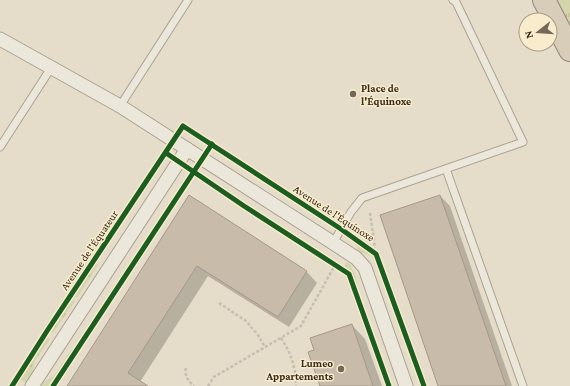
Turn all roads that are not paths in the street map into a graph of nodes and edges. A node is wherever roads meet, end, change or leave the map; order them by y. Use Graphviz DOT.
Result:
graph roads {
  1 [pos="188,0"];
  2 [pos="453,0"];
  3 [pos="544,0"];
  4 [pos="0,39"];
  5 [pos="570,50"];
  6 [pos="51,68"];
  7 [pos="120,106"];
  8 [pos="0,148"];
  9 [pos="187,149"];
  10 [pos="446,169"];
  11 [pos="333,242"];
  12 [pos="32,386"];
  13 [pos="406,386"];
  14 [pos="523,386"];
  1 -- 7 [label="lane"];
  2 -- 10 [label="lane"];
  3 -- 5 [label="highway"];
  4 -- 6 [label="street"];
  6 -- 7 [label="street"];
  6 -- 8 [label="lane"];
  7 -- 9 [label="street"];
  9 -- 11 [label="street"];
  9 -- 12 [label="street"];
  10 -- 11 [label="lane"];
  10 -- 14 [label="lane"];
  11 -- 13 [label="street"];
}
